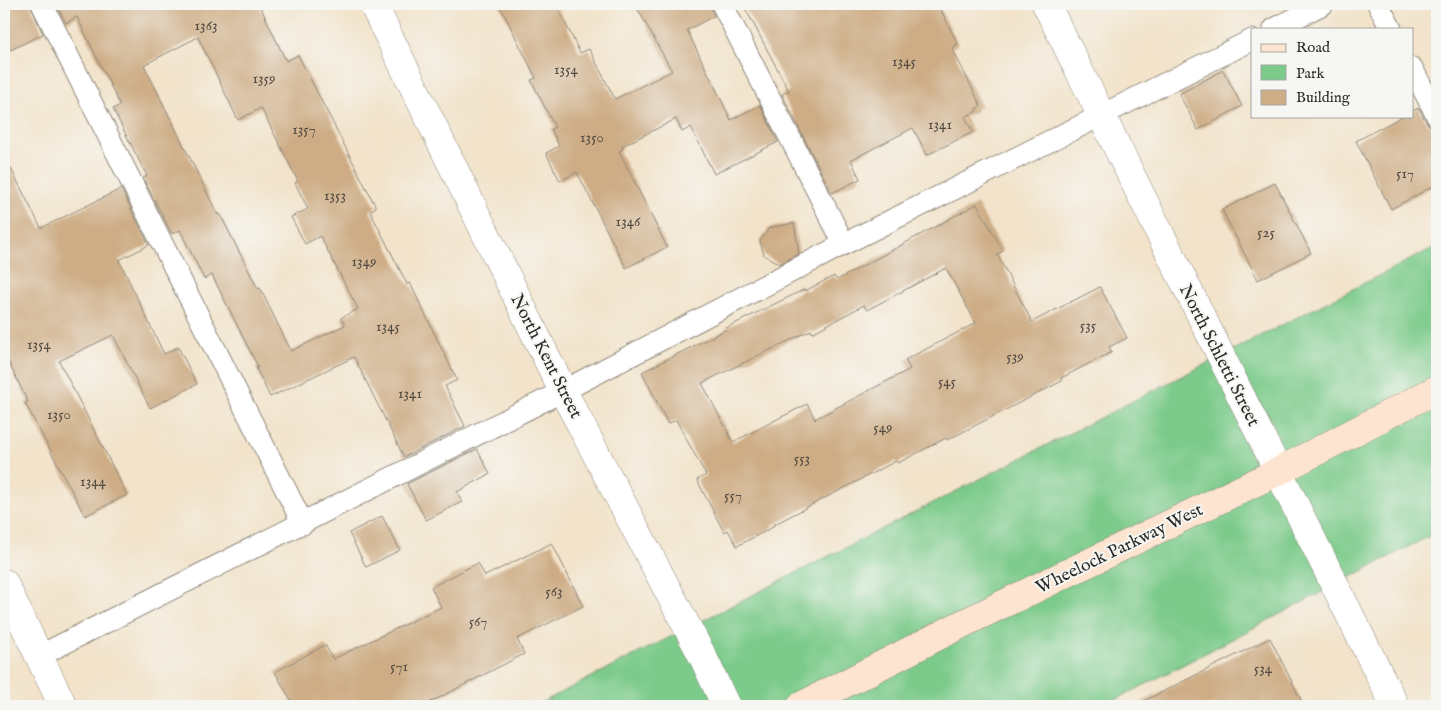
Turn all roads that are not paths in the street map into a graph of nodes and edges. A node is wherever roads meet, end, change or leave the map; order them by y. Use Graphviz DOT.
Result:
graph roads {
  1 [pos="42,4"];
  2 [pos="373,4"];
  3 [pos="722,4"];
  4 [pos="1046,4"];
  5 [pos="1323,4"];
  6 [pos="1378,4"];
  7 [pos="1276,28"];
  8 [pos="1390,28"];
  9 [pos="1251,41"];
  10 [pos="1414,72"];
  11 [pos="1102,116"];
  12 [pos="1437,116"];
  13 [pos="844,244"];
  14 [pos="1437,389"];
  15 [pos="564,392"];
  16 [pos="1278,471"];
  17 [pos="302,524"];
  18 [pos="4,583"];
  19 [pos="39,656"];
  20 [pos="63,706"];
  21 [pos="726,706"];
  22 [pos="801,706"];
  23 [pos="1395,706"];
  1 -- 17 [label="lane"];
  2 -- 15 [label="street, North Kent Street"];
  3 -- 13 [label="lane"];
  4 -- 11 [label="street, North Schletti Street"];
  5 -- 7 [label="lane"];
  6 -- 8 [label="lane"];
  9 -- 11 [label="lane"];
  10 -- 12 [label="lane"];
  11 -- 13 [label="lane"];
  11 -- 16 [label="street, North Schletti Street"];
  13 -- 15 [label="lane"];
  14 -- 16 [label="street, Wheelock Parkway West"];
  15 -- 17 [label="lane"];
  15 -- 21 [label="street, North Kent Street"];
  16 -- 22 [label="street, Wheelock Parkway West"];
  16 -- 23 [label="street, North Schletti Street"];
  17 -- 19 [label="lane"];
  18 -- 19 [label="street"];
  19 -- 20 [label="street"];
}
